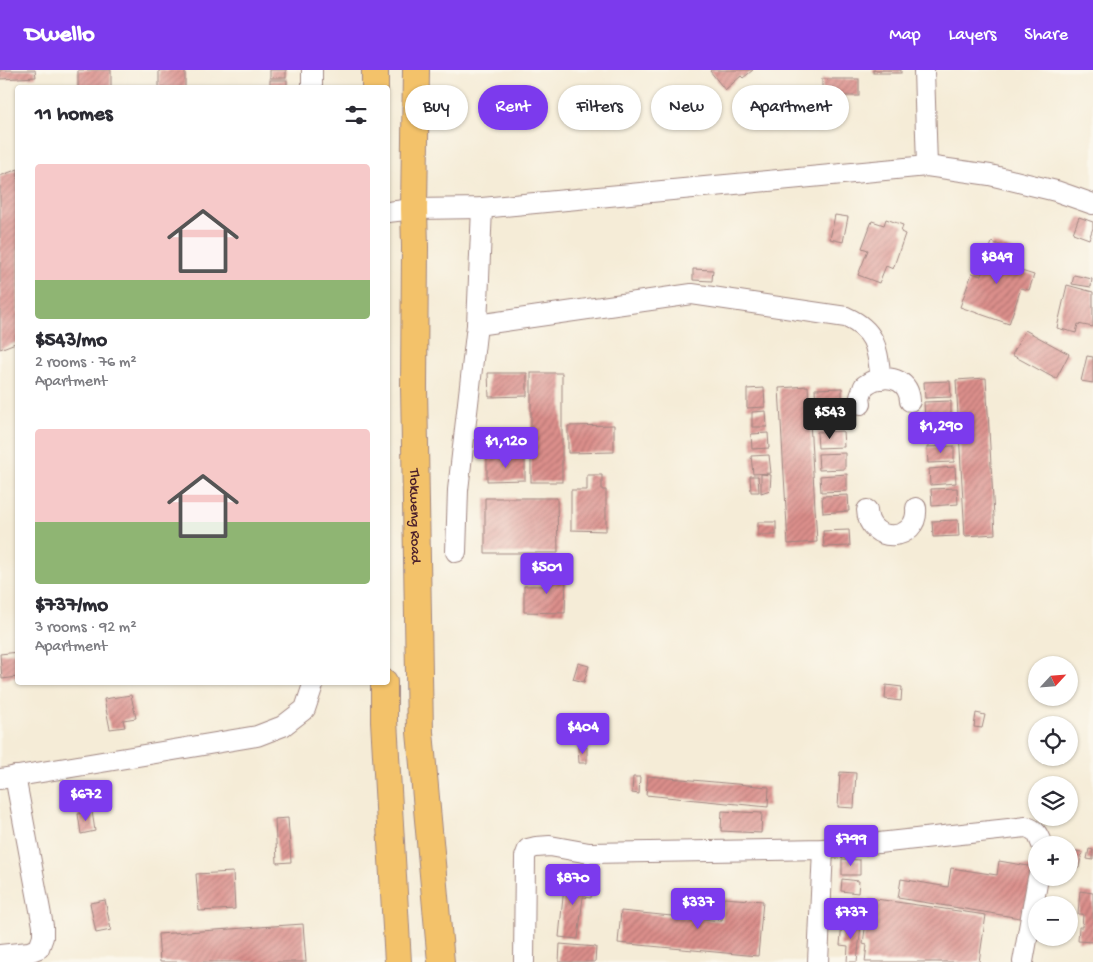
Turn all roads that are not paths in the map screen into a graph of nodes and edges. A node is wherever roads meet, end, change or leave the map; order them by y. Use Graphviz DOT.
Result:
graph roads {
  1 [pos="312,70"];
  2 [pos="375,70"];
  3 [pos="416,70"];
  4 [pos="924,70"];
  5 [pos="312,85"];
  6 [pos="375,85"];
  7 [pos="926,166"];
  8 [pos="1093,204"];
  9 [pos="482,208"];
  10 [pos="414,209"];
  11 [pos="390,212"];
  12 [pos="477,325"];
  13 [pos="880,380"];
  14 [pos="910,401"];
  15 [pos="860,404"];
  16 [pos="916,508"];
  17 [pos="867,510"];
  18 [pos="456,552"];
  19 [pos="313,685"];
  20 [pos="384,685"];
  21 [pos="8,778"];
  22 [pos="1039,836"];
  23 [pos="823,849"];
  24 [pos="1037,886"];
  25 [pos="0,955"];
  26 [pos="398,962"];
  27 [pos="441,962"];
  28 [pos="524,962"];
  29 [pos="818,962"];
  30 [pos="1023,962"];
  1 -- 5 [label="street"];
  2 -- 6 [label="main road"];
  3 -- 10 [label="main road, Tlokweng Road"];
  4 -- 7 [label="street"];
  7 -- 8 [label="street"];
  7 -- 9 [label="street"];
  9 -- 10 [label="street"];
  9 -- 12 [label="street"];
  10 -- 11 [label="street"];
  10 -- 27 [label="main road, Tlokweng Road"];
  12 -- 13 [label="street"];
  12 -- 18 [label="street"];
  13 -- 14 [label="street"];
  13 -- 15 [label="street"];
  16 -- 17 [label="street"];
  19 -- 21 [label="street"];
  20 -- 26 [label="main road"];
  21 -- 25 [label="street"];
  22 -- 23 [label="street"];
  23 -- 28 [label="street"];
  23 -- 29 [label="street"];
  24 -- 30 [label="street"];
}
